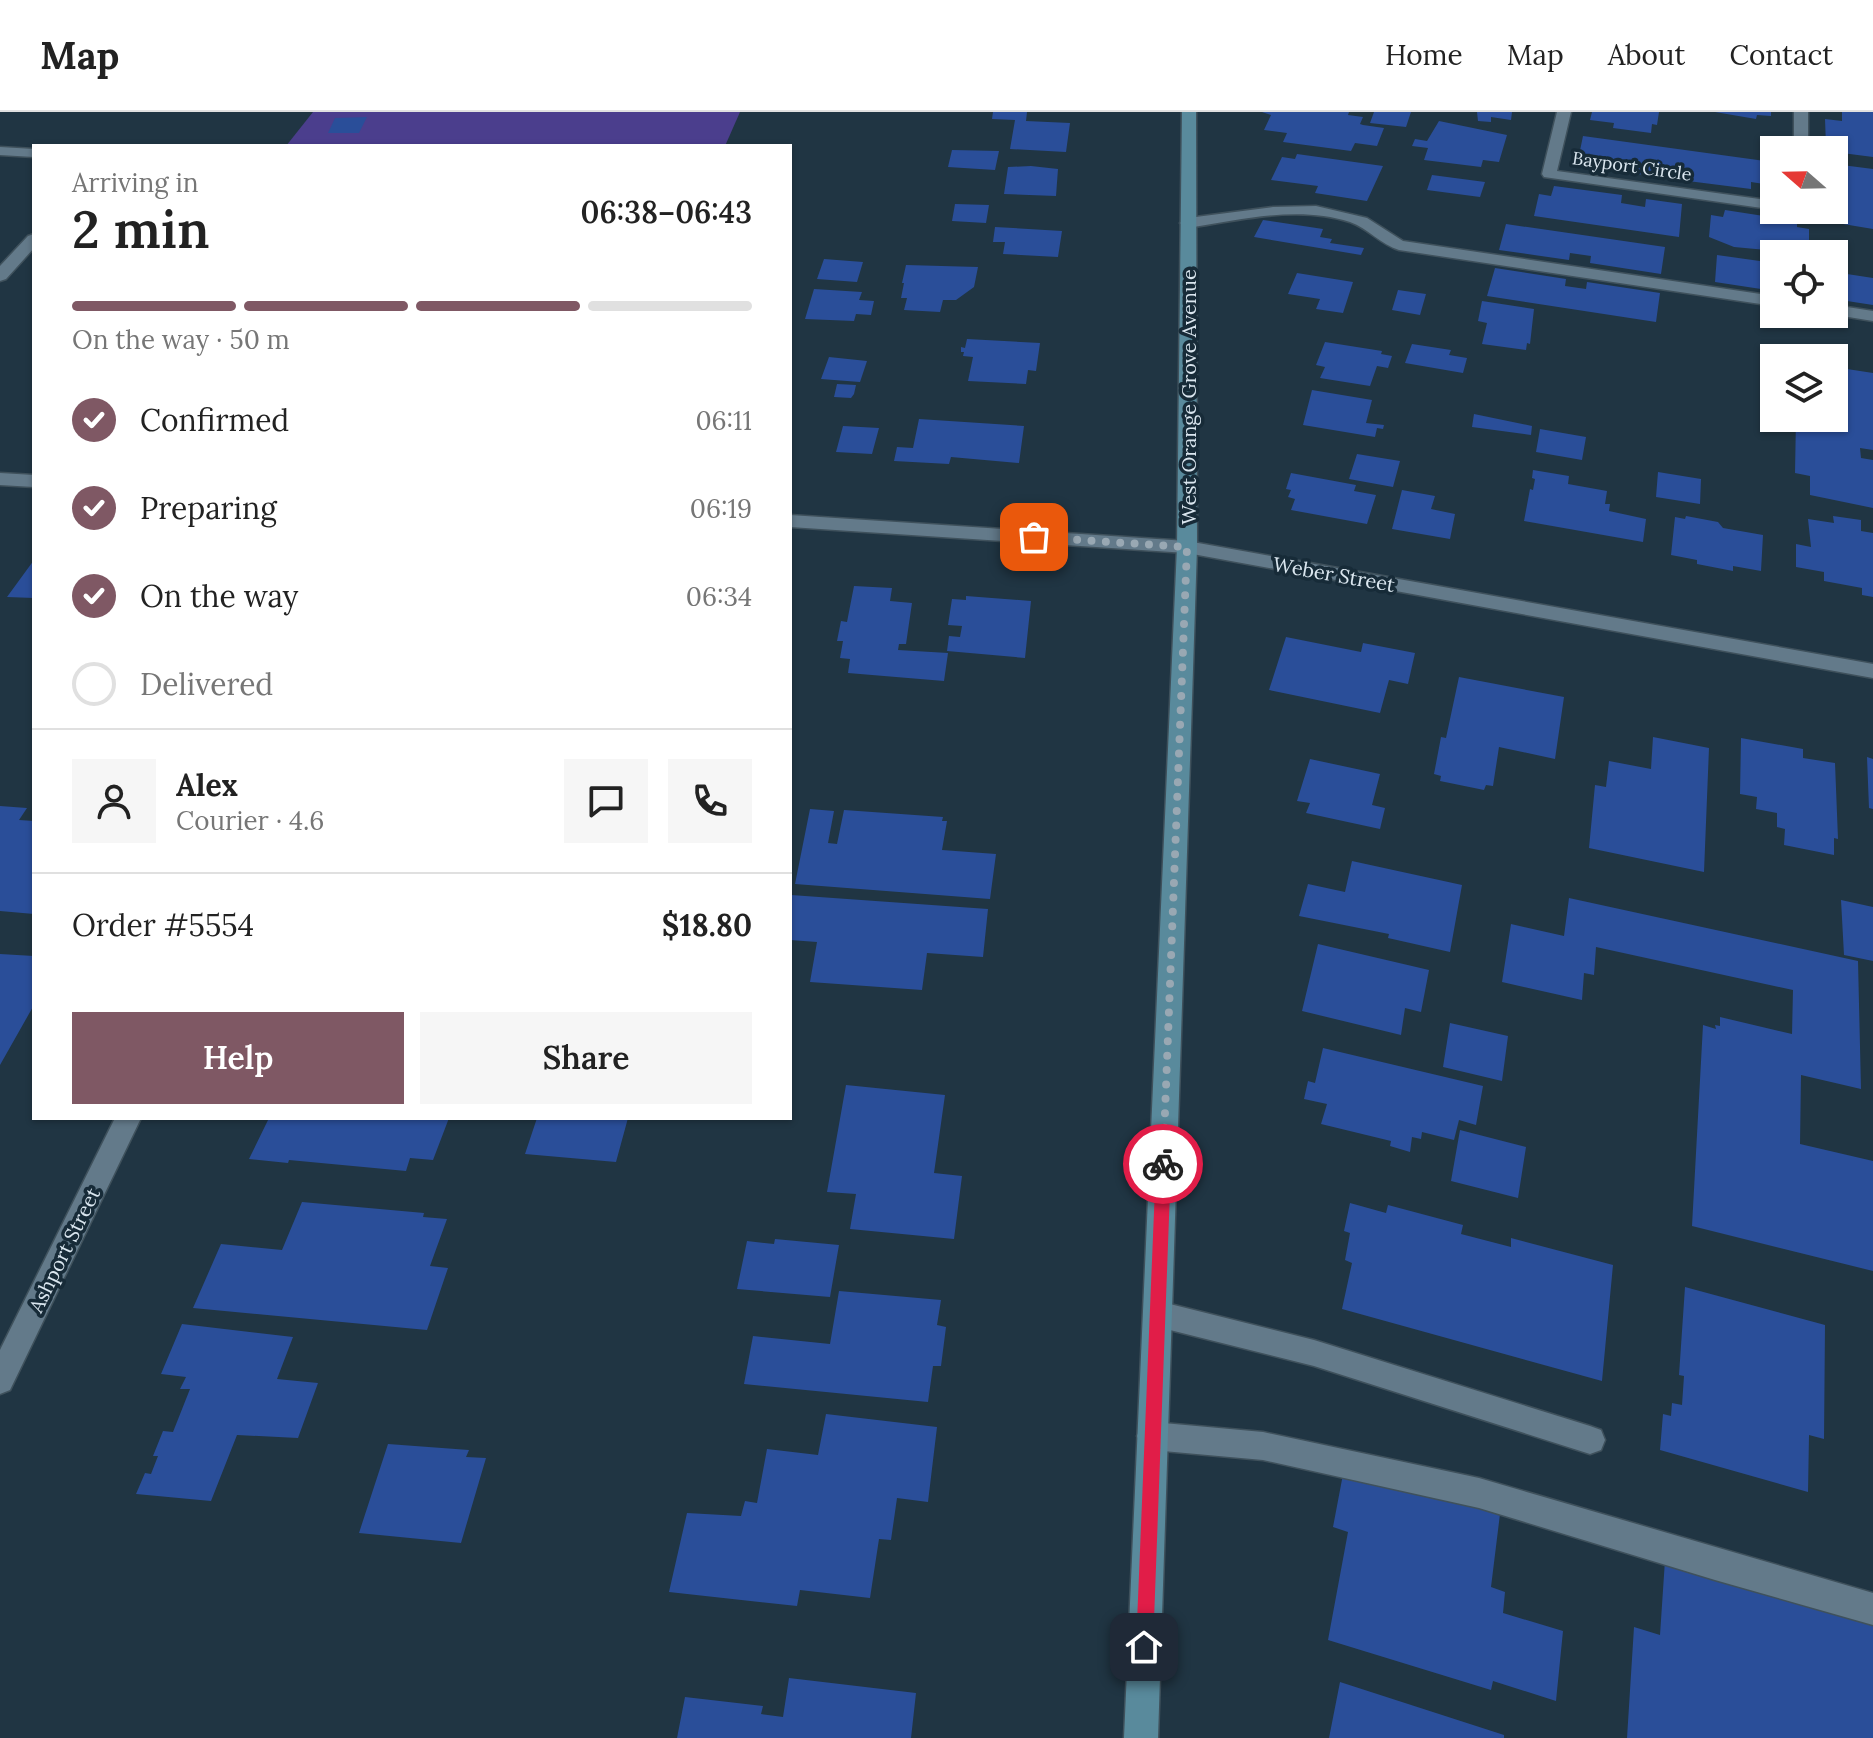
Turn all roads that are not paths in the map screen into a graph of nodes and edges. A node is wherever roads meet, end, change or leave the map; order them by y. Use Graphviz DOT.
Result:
graph roads {
  1 [pos="1189,112"];
  2 [pos="1564,112"];
  3 [pos="1801,112"];
  4 [pos="1801,136"];
  5 [pos="0,151"];
  6 [pos="32,153"];
  7 [pos="1760,204"];
  8 [pos="1188,223"];
  9 [pos="32,241"];
  10 [pos="0,276"];
  11 [pos="1760,299"];
  12 [pos="1848,312"];
  13 [pos="1873,316"];
  14 [pos="0,479"];
  15 [pos="32,481"];
  16 [pos="792,521"];
  17 [pos="1187,547"];
  18 [pos="1873,671"];
  19 [pos="127,1120"];
  20 [pos="1158,1314"];
  21 [pos="0,1381"];
  22 [pos="1152,1436"];
  23 [pos="1590,1440"];
  24 [pos="1873,1609"];
  25 [pos="1141,1738"];
  1 -- 8 [label="street, West Orange Grove Avenue"];
  2 -- 7 [label="street, Bayport Circle"];
  3 -- 4 [label="street"];
  5 -- 6 [label="street"];
  8 -- 11 [label="street"];
  8 -- 17 [label="street, West Orange Grove Avenue"];
  9 -- 10 [label="street"];
  12 -- 13 [label="street"];
  14 -- 15 [label="street"];
  16 -- 17 [label="street, Weber Street"];
  17 -- 18 [label="street, Weber Street"];
  17 -- 20 [label="street, West Orange Grove Avenue"];
  19 -- 21 [label="street, Ashport Street"];
  20 -- 22 [label="street, West Orange Grove Avenue"];
  20 -- 23 [label="street"];
  22 -- 24 [label="street"];
  22 -- 25 [label="street, West Orange Grove Avenue"];
}
